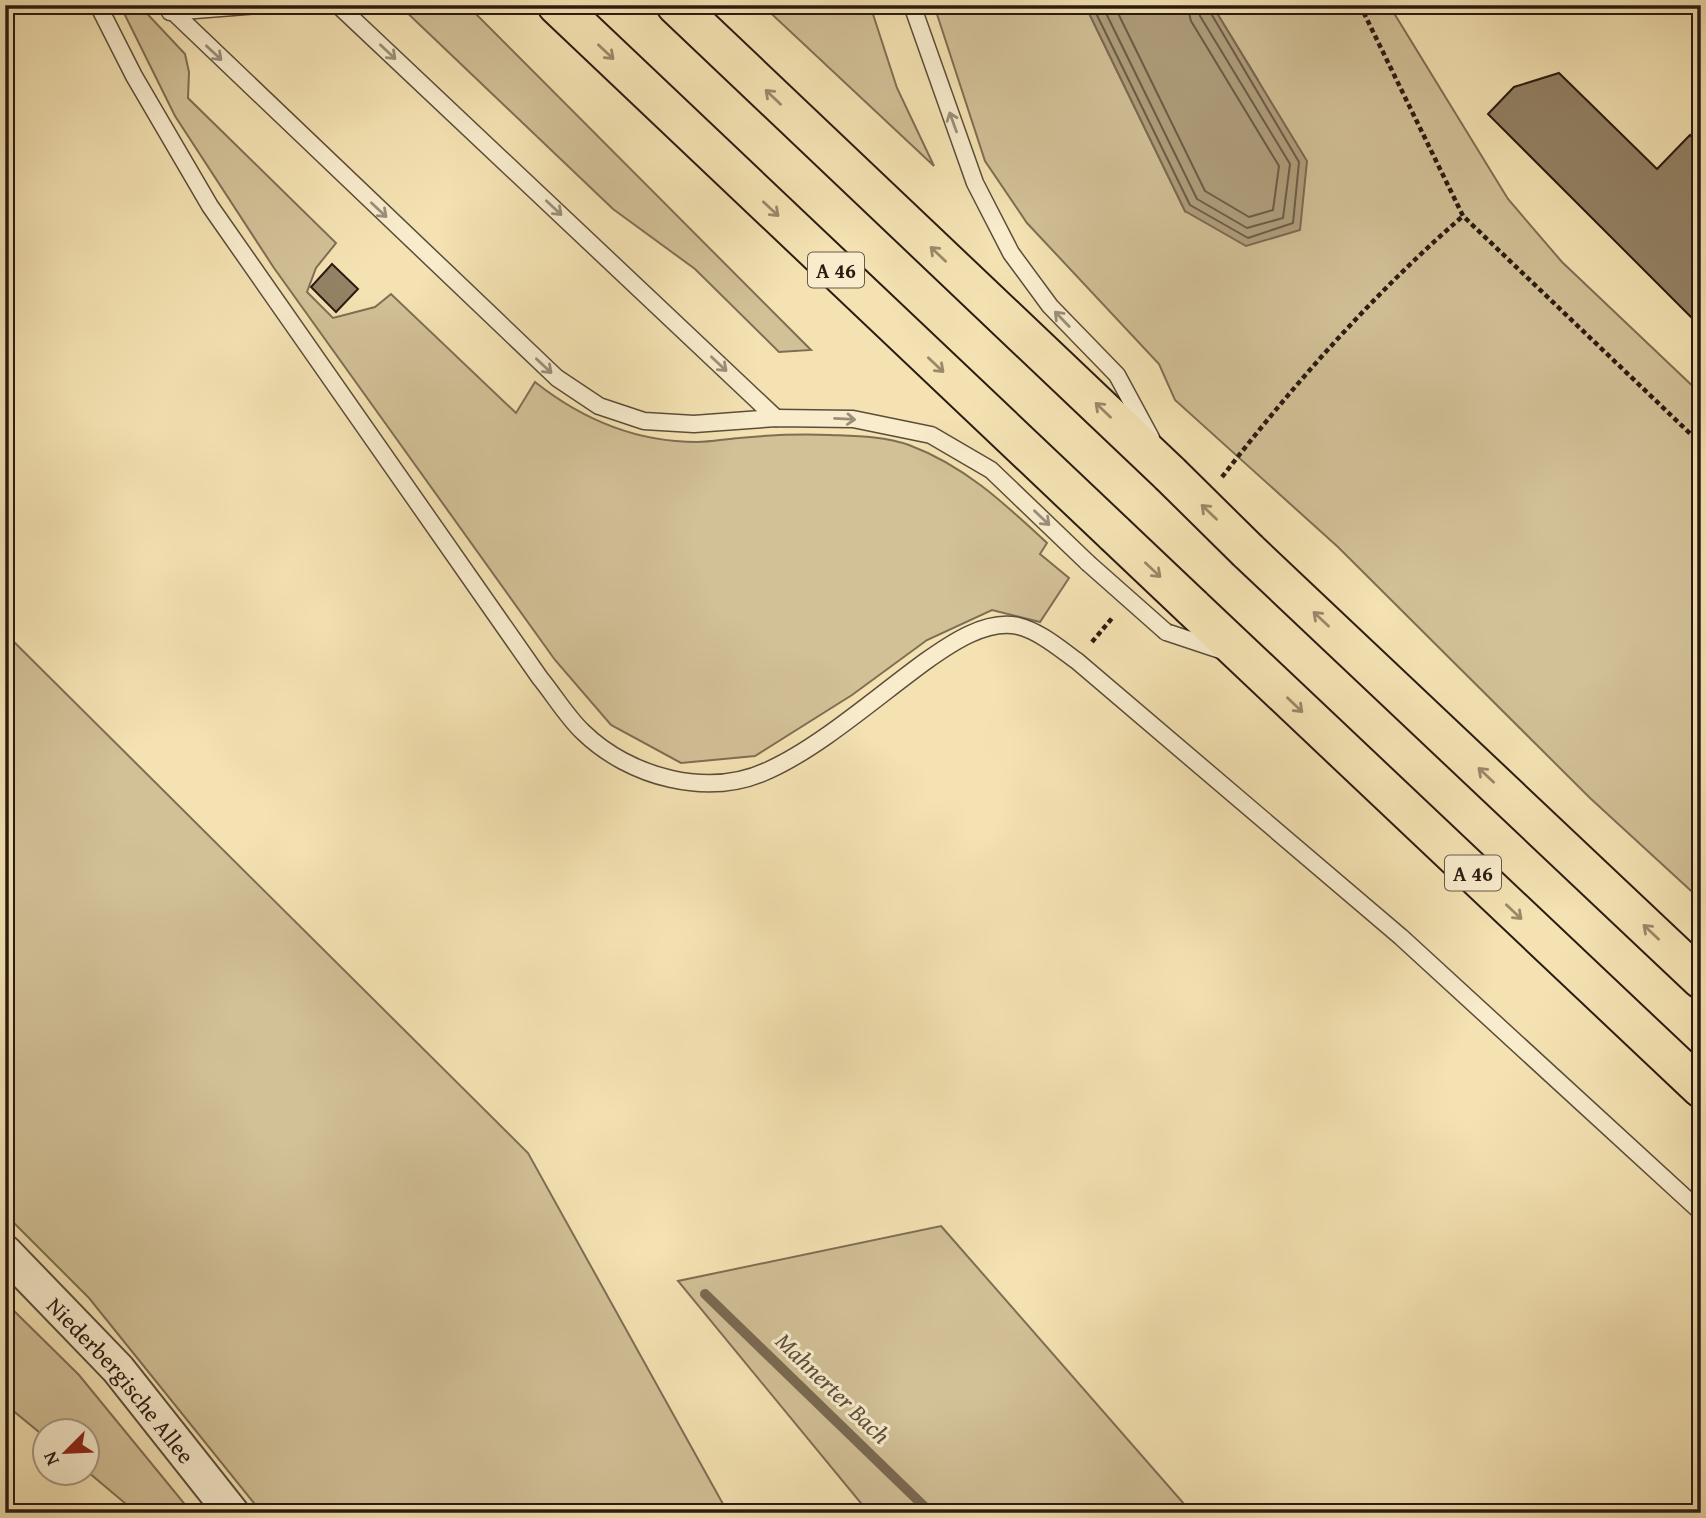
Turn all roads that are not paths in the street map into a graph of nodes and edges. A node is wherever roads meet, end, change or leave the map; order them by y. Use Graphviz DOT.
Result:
graph roads {
  1 [pos="98,5"];
  2 [pos="258,5"];
  3 [pos="338,5"];
  4 [pos="556,5"];
  5 [pos="676,5"];
  6 [pos="912,5"];
  7 [pos="168,9"];
  8 [pos="776,418"];
  9 [pos="1170,474"];
  10 [pos="1179,620"];
  11 [pos="1701,979"];
  12 [pos="1701,1088"];
  13 [pos="1701,1212"];
  14 [pos="5,1252"];
  15 [pos="232,1513"];
  1 -- 13 [label="lane"];
  2 -- 7 [label="lane"];
  3 -- 8 [label="lane, one-way"];
  4 -- 10 [label="highway, A 46, one-way, bridge"];
  9 -- 5 [label="highway, one-way"];
  9 -- 6 [label="lane, one-way"];
  7 -- 8 [label="lane, one-way"];
  8 -- 10 [label="lane, one-way, bridge"];
  11 -- 9 [label="highway, one-way, bridge"];
  10 -- 12 [label="highway, A 46, one-way"];
  14 -- 15 [label="street, Niederbergische Allee"];
}
